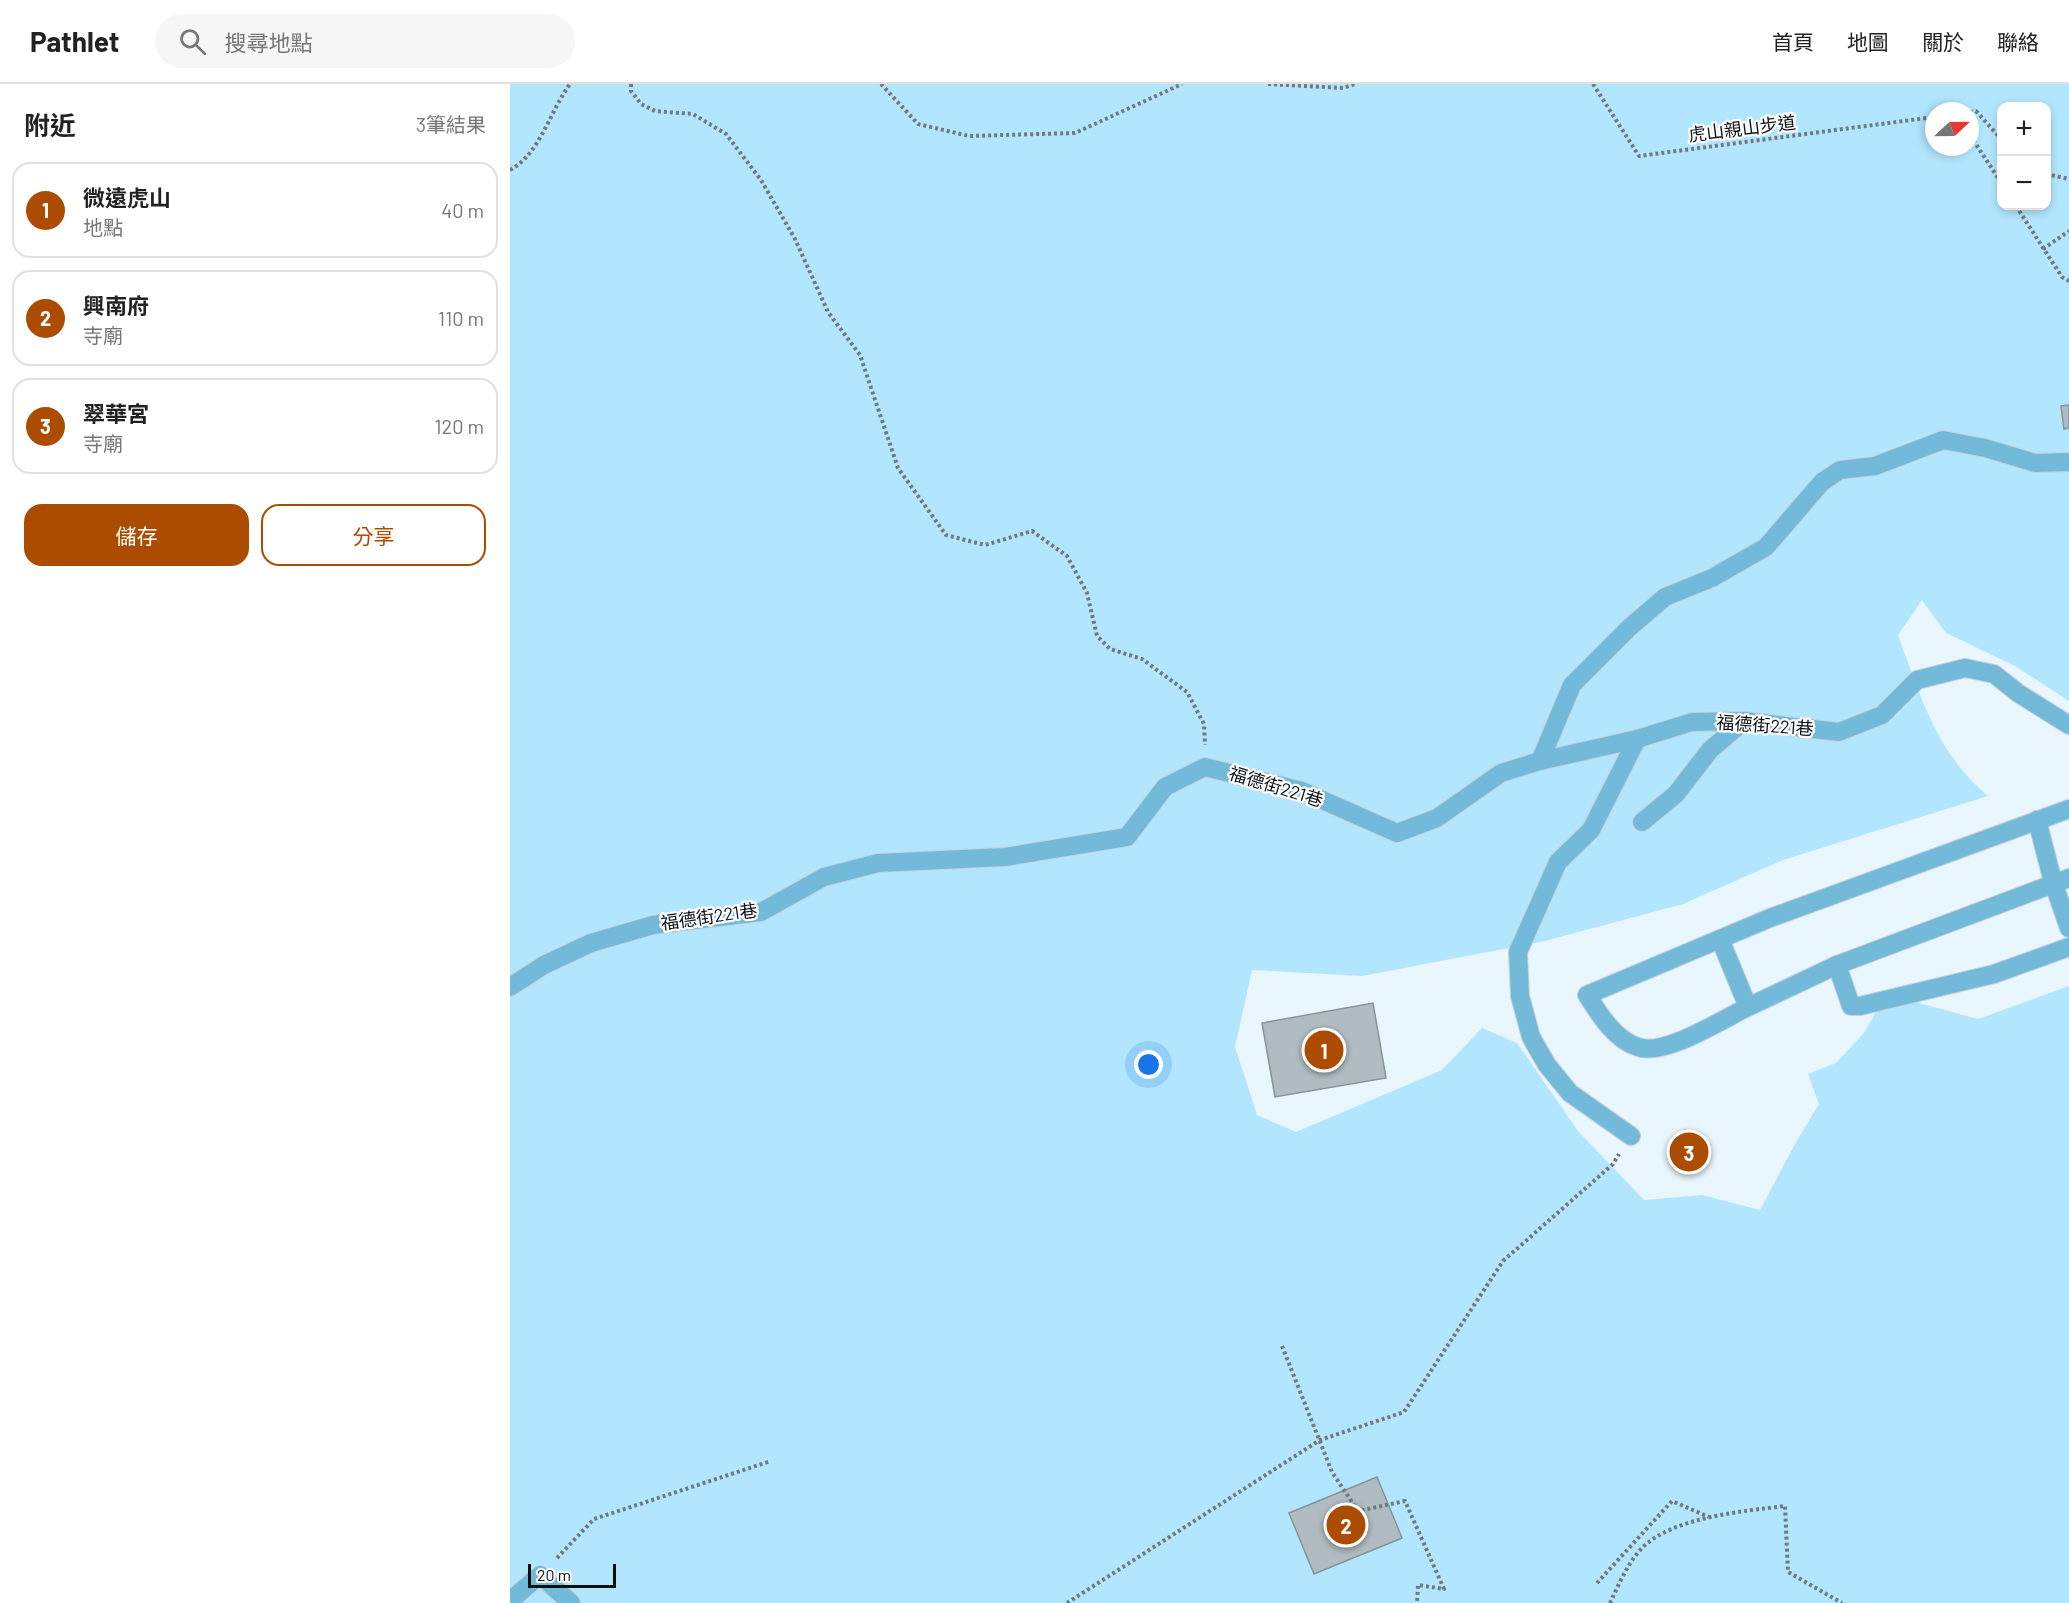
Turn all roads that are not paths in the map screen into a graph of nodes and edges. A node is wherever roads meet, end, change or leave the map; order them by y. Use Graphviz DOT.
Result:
graph roads {
  1 [pos="2069,462"];
  2 [pos="1744,721"];
  3 [pos="2069,725"];
  4 [pos="1637,738"];
  5 [pos="1540,761"];
  6 [pos="2069,809"];
  7 [pos="2037,820"];
  8 [pos="1642,822"];
  9 [pos="2061,880"];
  10 [pos="2069,928"];
  11 [pos="1720,939"];
  12 [pos="2069,947"];
  13 [pos="1837,965"];
  14 [pos="510,987"];
  15 [pos="1748,1006"];
  16 [pos="1631,1136"];
  17 [pos="510,1601"];
  18 [pos="571,1603"];
  1 -- 5 [label="lane"];
  2 -- 3 [label="lane, 福德街221巷"];
  2 -- 4 [label="lane, 福德街221巷"];
  2 -- 8 [label="lane"];
  4 -- 5 [label="lane, 福德街221巷"];
  4 -- 16 [label="lane"];
  5 -- 14 [label="lane, 福德街221巷"];
  6 -- 7 [label="lane"];
  7 -- 9 [label="lane"];
  7 -- 11 [label="lane"];
  9 -- 10 [label="lane"];
  9 -- 13 [label="lane"];
  11 -- 15 [label="lane"];
  11 -- 15 [label="lane"];
  12 -- 13 [label="lane"];
  13 -- 15 [label="lane"];
  17 -- 18 [label="lane"];
}
